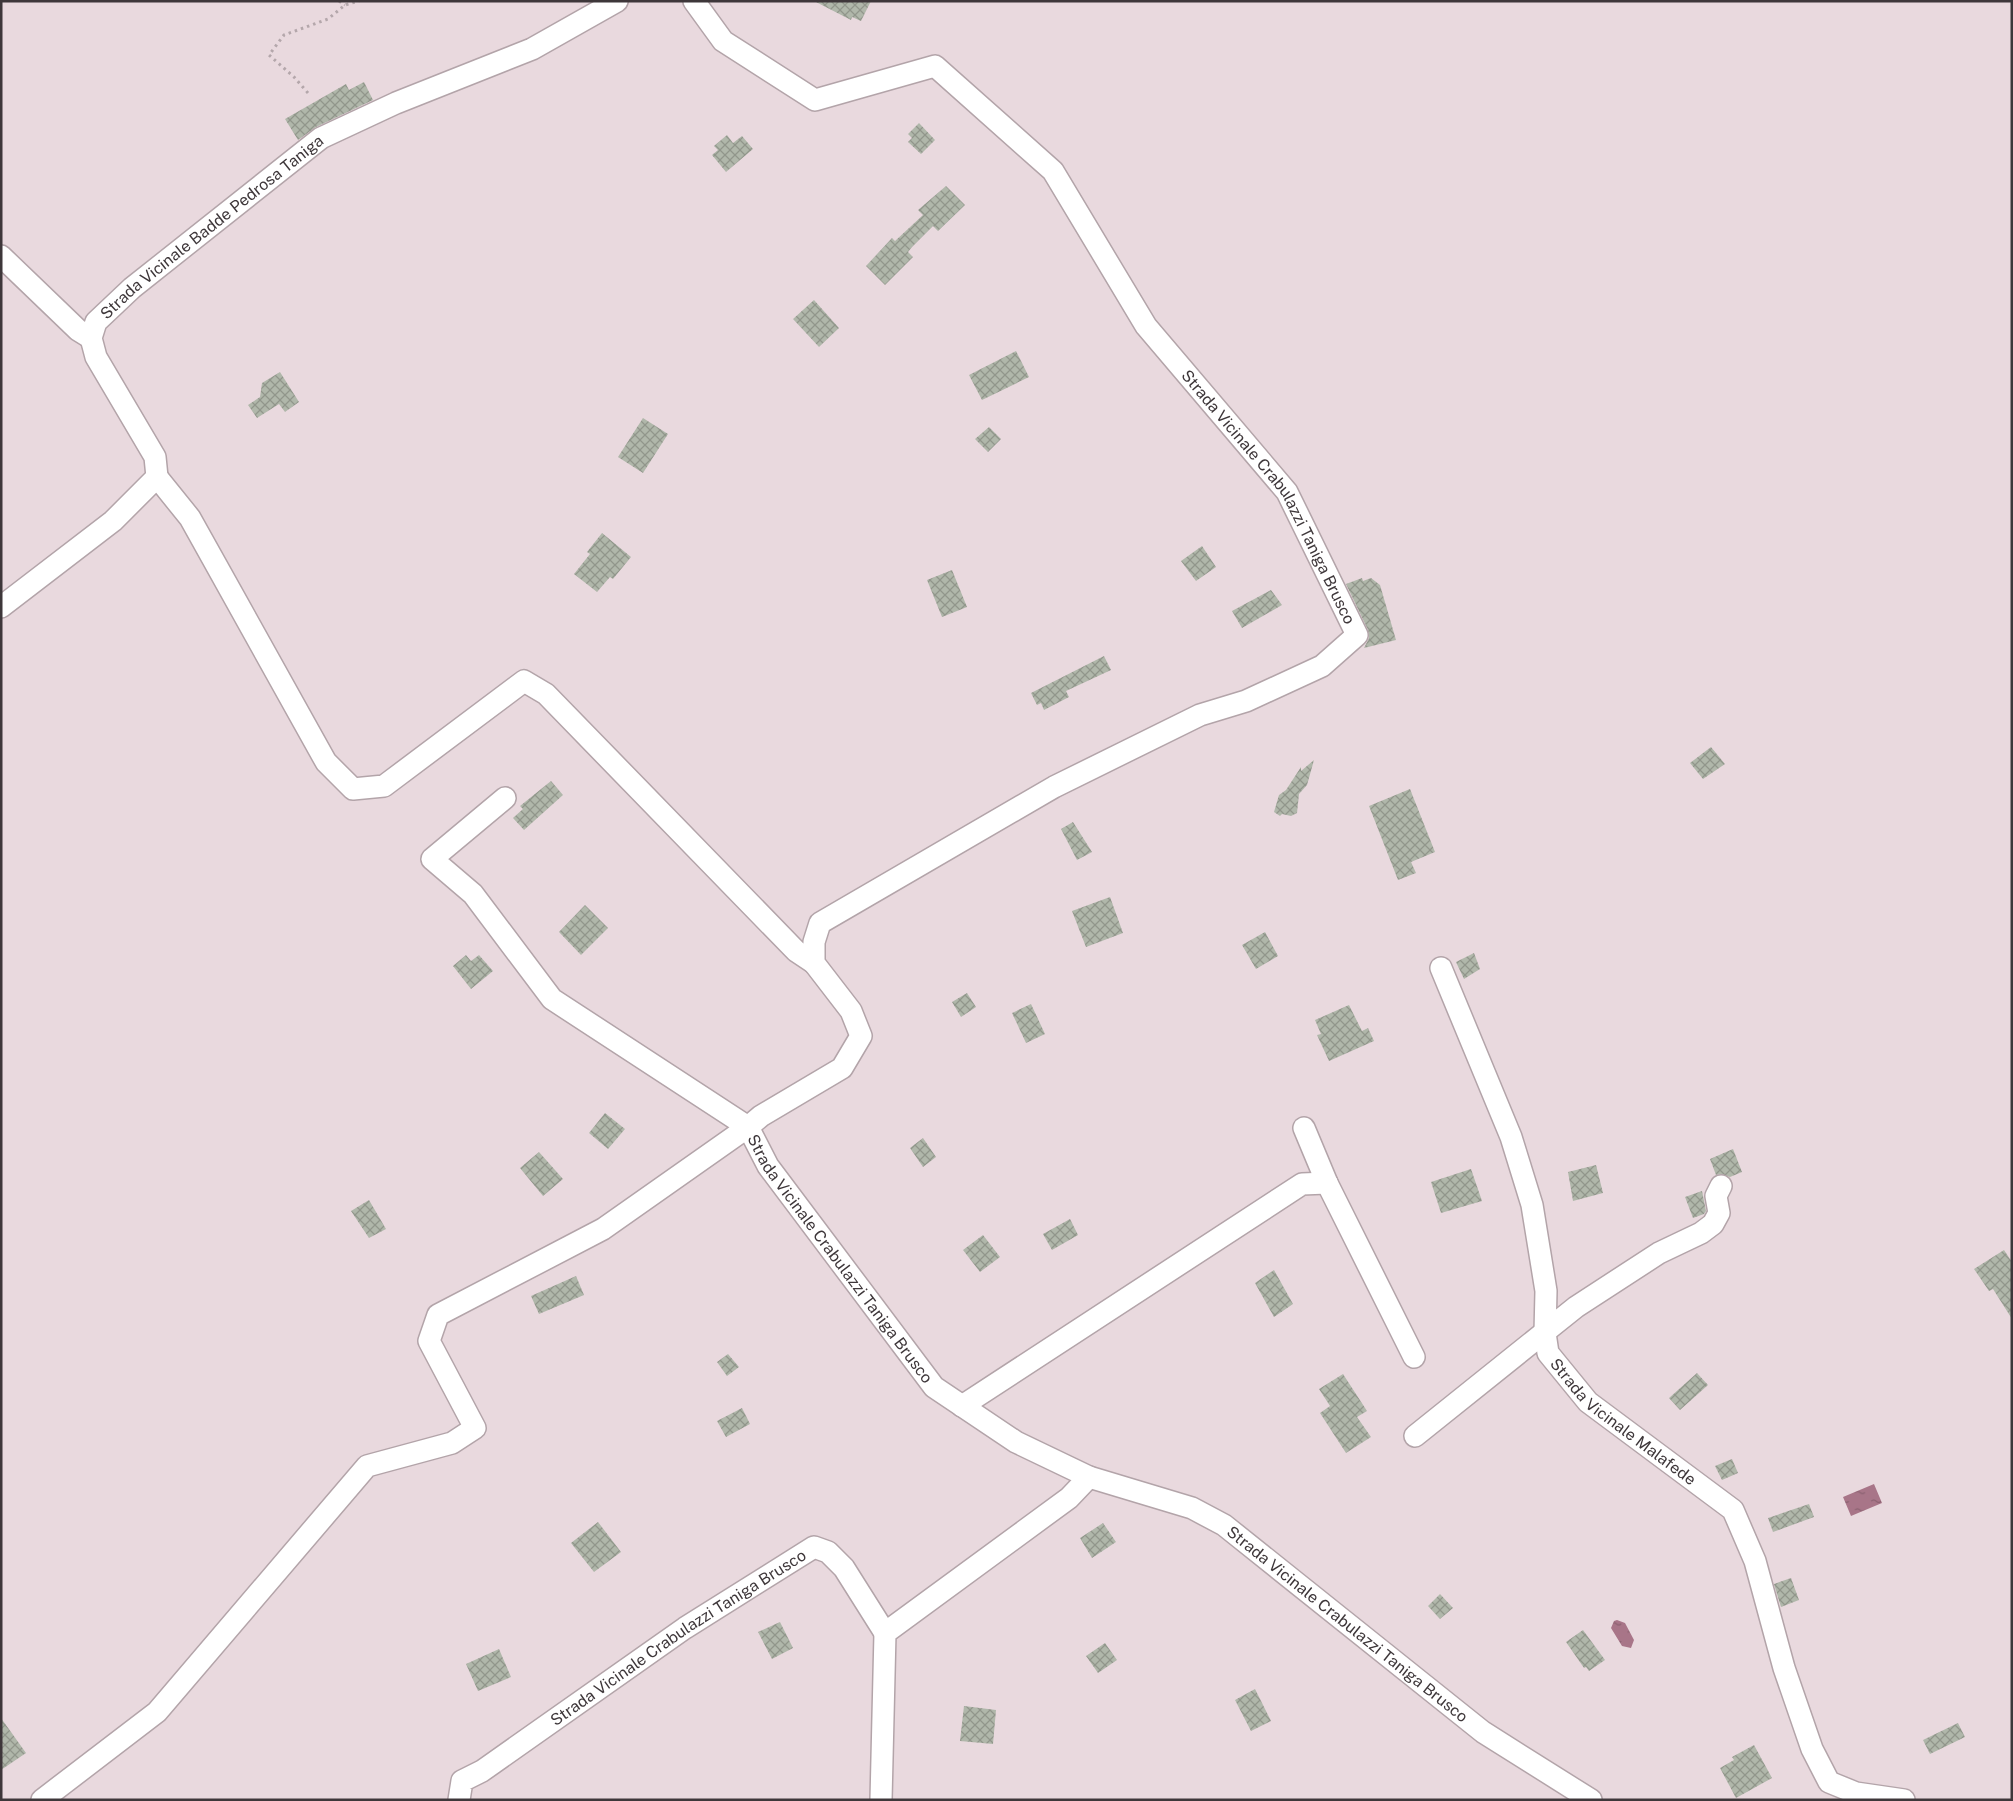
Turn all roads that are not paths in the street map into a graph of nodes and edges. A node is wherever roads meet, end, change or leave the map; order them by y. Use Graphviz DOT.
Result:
graph roads {
  1 [pos="617,1"];
  2 [pos="694,1"];
  3 [pos="1,256"];
  4 [pos="91,338"];
  5 [pos="157,478"];
  6 [pos="1,607"];
  7 [pos="505,798"];
  8 [pos="814,963"];
  9 [pos="1441,968"];
  10 [pos="748,1127"];
  11 [pos="1304,1128"];
  12 [pos="1327,1183"];
  13 [pos="1721,1186"];
  14 [pos="1545,1333"];
  15 [pos="1414,1357"];
  16 [pos="962,1406"];
  17 [pos="1415,1436"];
  18 [pos="1090,1476"];
  19 [pos="885,1633"];
  20 [pos="42,1800"];
  21 [pos="459,1800"];
  22 [pos="882,1800"];
  23 [pos="1591,1800"];
  24 [pos="1904,1800"];
  1 -- 4 [label="street, Strada Vicinale Badde Pedrosa Taniga"];
  2 -- 8 [label="street, Strada Vicinale Crabulazzi Taniga Brusco"];
  3 -- 4 [label="street"];
  4 -- 5 [label="street, Strada Vicinale Badde Pedrosa Taniga"];
  5 -- 6 [label="street"];
  5 -- 8 [label="street"];
  7 -- 10 [label="street"];
  8 -- 10 [label="street, Strada Vicinale Crabulazzi Taniga Brusco"];
  9 -- 14 [label="street, Strada Vicinale Malafede"];
  10 -- 16 [label="street, Strada Vicinale Crabulazzi Taniga Brusco"];
  10 -- 20 [label="street"];
  11 -- 12 [label="street"];
  12 -- 15 [label="street"];
  12 -- 16 [label="street"];
  13 -- 14 [label="street"];
  14 -- 17 [label="street"];
  14 -- 24 [label="street, Strada Vicinale Malafede"];
  16 -- 18 [label="street, Strada Vicinale Crabulazzi Taniga Brusco"];
  18 -- 19 [label="street"];
  18 -- 23 [label="street, Strada Vicinale Crabulazzi Taniga Brusco"];
  19 -- 21 [label="street, Strada Vicinale Crabulazzi Taniga Brusco"];
  19 -- 22 [label="street"];
}
